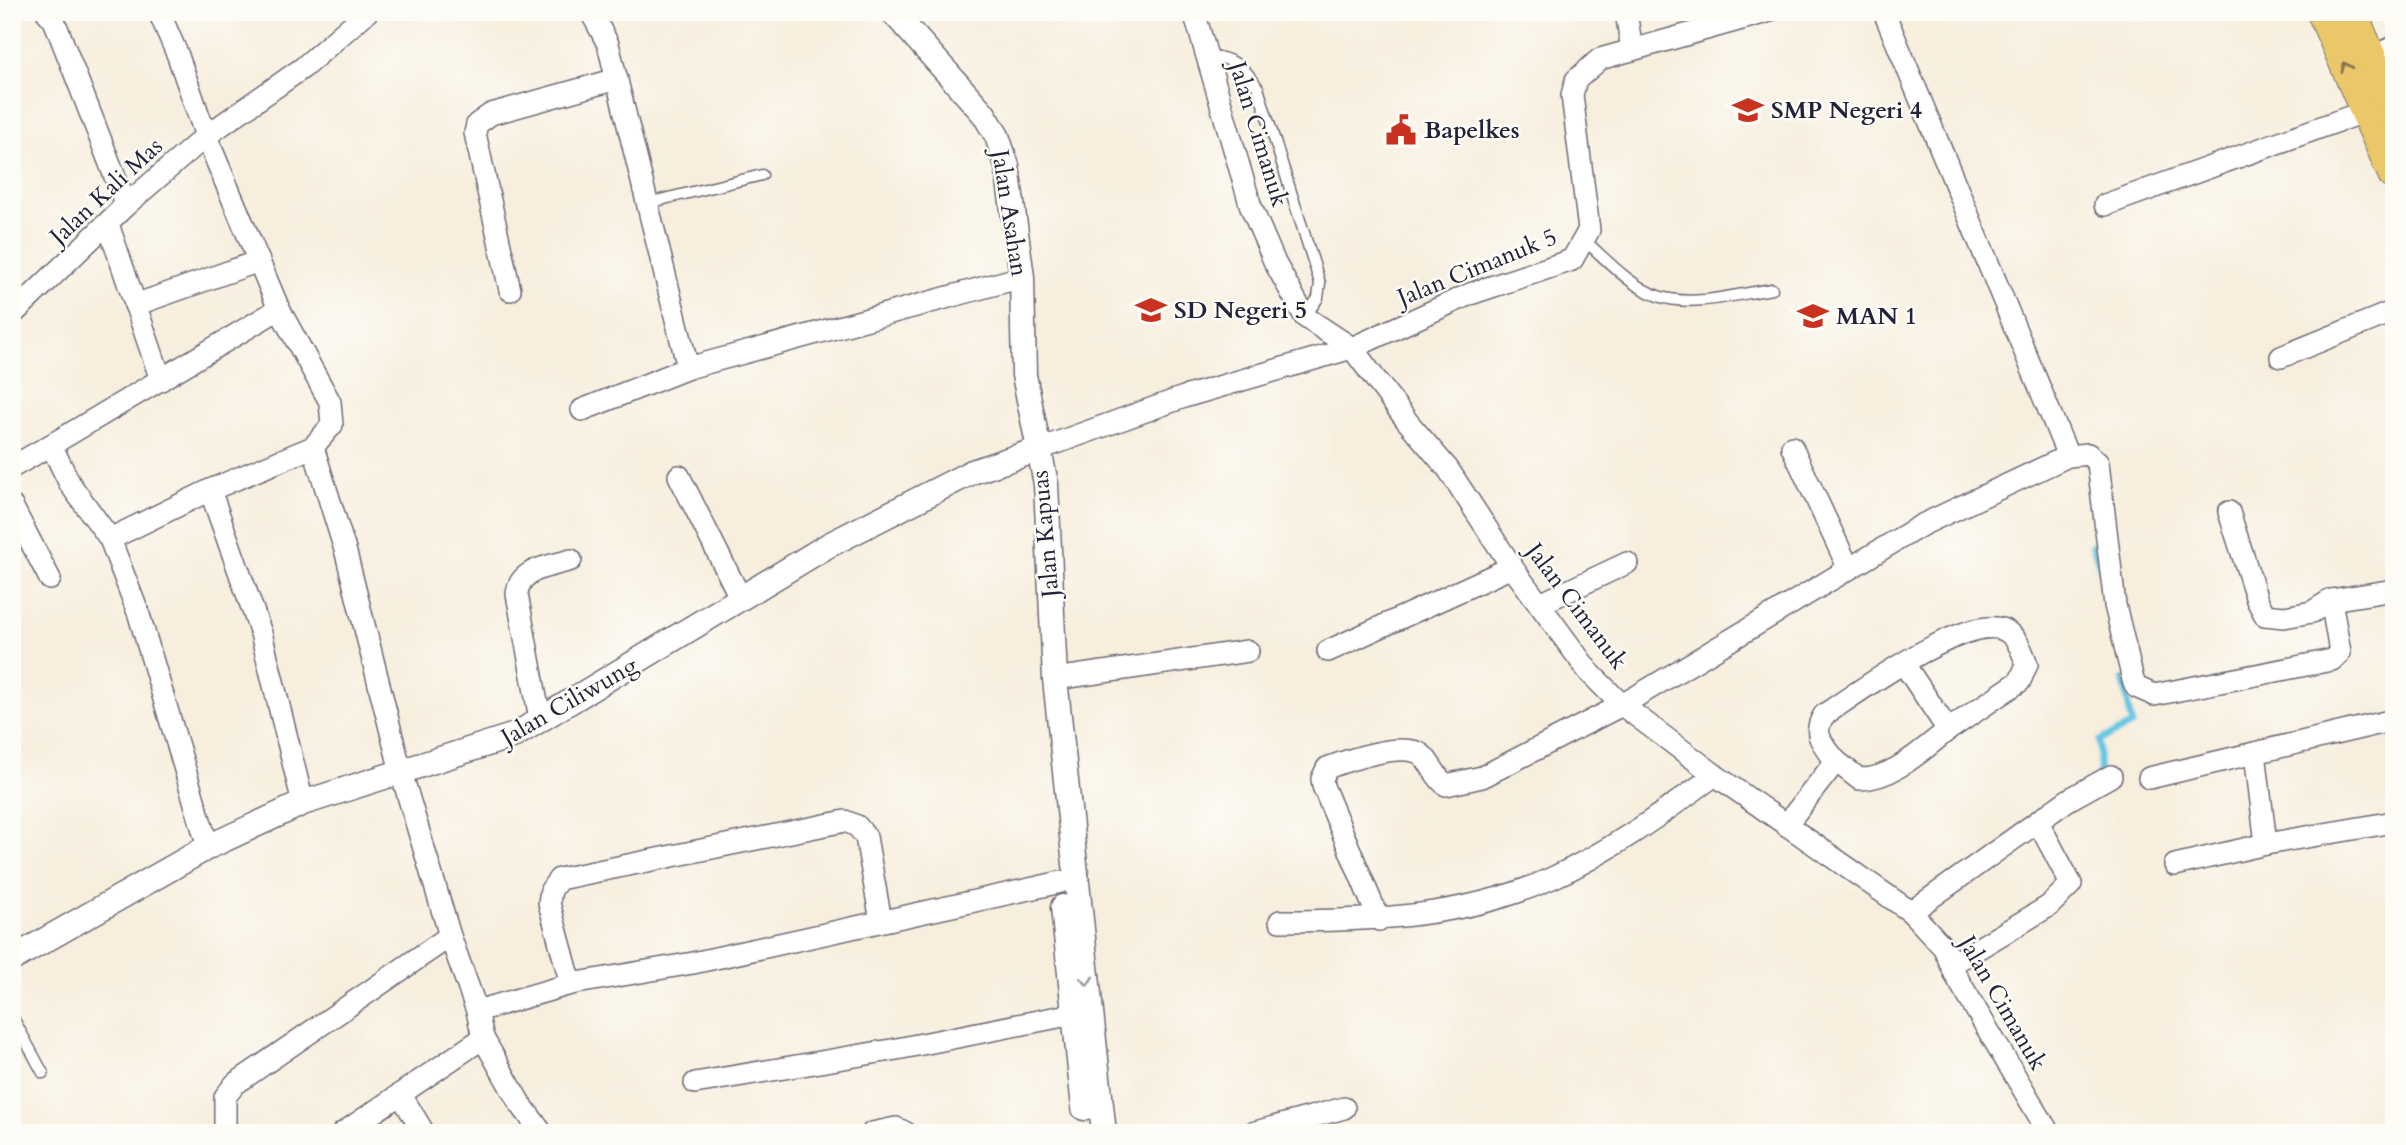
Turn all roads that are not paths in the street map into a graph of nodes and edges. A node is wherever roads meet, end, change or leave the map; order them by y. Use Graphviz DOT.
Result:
graph roads {
  1 [pos="47,12"];
  2 [pos="159,12"];
  3 [pos="367,12"];
  4 [pos="591,12"];
  5 [pos="893,12"];
  6 [pos="1194,12"];
  7 [pos="1626,12"];
  8 [pos="1767,12"];
  9 [pos="1884,12"];
  10 [pos="2323,12"];
  11 [pos="2351,12"];
  12 [pos="1632,50"];
  13 [pos="2382,53"];
  14 [pos="1207,56"];
  15 [pos="617,79"];
  16 [pos="2383,109"];
  17 [pos="206,136"];
  18 [pos="2394,174"];
  19 [pos="762,176"];
  20 [pos="648,203"];
  21 [pos="126,205"];
  22 [pos="2105,205"];
  23 [pos="108,224"];
  24 [pos="1584,240"];
  25 [pos="259,261"];
  26 [pos="1022,277"];
  27 [pos="1772,289"];
  28 [pos="510,290"];
  29 [pos="135,305"];
  30 [pos="279,309"];
  31 [pos="2394,311"];
  32 [pos="12,315"];
  33 [pos="1305,317"];
  34 [pos="1352,348"];
  35 [pos="2281,357"];
  36 [pos="688,368"];
  37 [pos="161,380"];
  38 [pos="582,410"];
  39 [pos="51,445"];
  40 [pos="313,447"];
  41 [pos="1792,447"];
  42 [pos="1037,450"];
  43 [pos="2068,456"];
  44 [pos="12,467"];
  45 [pos="679,476"];
  46 [pos="210,490"];
  47 [pos="12,506"];
  48 [pos="2229,512"];
  49 [pos="110,539"];
  50 [pos="571,560"];
  51 [pos="1627,563"];
  52 [pos="1513,567"];
  53 [pos="1849,569"];
  54 [pos="50,579"];
  55 [pos="2394,590"];
  56 [pos="740,597"];
  57 [pos="2331,600"];
  58 [pos="1540,604"];
  59 [pos="1328,650"];
  60 [pos="1248,651"];
  61 [pos="1904,664"];
  62 [pos="1055,679"];
  63 [pos="1622,705"];
  64 [pos="540,719"];
  65 [pos="2394,720"];
  66 [pos="1948,730"];
  67 [pos="2255,753"];
  68 [pos="1836,761"];
  69 [pos="401,772"];
  70 [pos="1715,775"];
  71 [pos="2111,776"];
  72 [pos="2149,778"];
  73 [pos="303,803"];
  74 [pos="2038,822"];
  75 [pos="2393,822"];
  76 [pos="1786,825"];
  77 [pos="2266,844"];
  78 [pos="208,848"];
  79 [pos="2175,865"];
  80 [pos="1061,882"];
  81 [pos="1911,912"];
  82 [pos="1379,920"];
  83 [pos="881,921"];
  84 [pos="1280,921"];
  85 [pos="450,936"];
  86 [pos="12,959"];
  87 [pos="1952,964"];
  88 [pos="571,984"];
  89 [pos="477,1010"];
  90 [pos="1073,1014"];
  91 [pos="12,1016"];
  92 [pos="483,1038"];
  93 [pos="43,1073"];
  94 [pos="695,1083"];
  95 [pos="401,1095"];
  96 [pos="1343,1108"];
  97 [pos="225,1133"];
  98 [pos="343,1133"];
  99 [pos="424,1133"];
  100 [pos="542,1133"];
  101 [pos="872,1133"];
  102 [pos="906,1133"];
  103 [pos="1087,1133"];
  104 [pos="1104,1133"];
  105 [pos="1252,1133"];
  106 [pos="2049,1133"];
  1 -- 21 [label="street"];
  2 -- 17 [label="street"];
  3 -- 17 [label="street, Jalan Kali Mas"];
  4 -- 15 [label="street"];
  5 -- 26 [label="street, Jalan Asahan"];
  6 -- 14 [label="street, Jalan Cimanuk"];
  7 -- 12 [label="street"];
  8 -- 12 [label="street, Jalan Cimanuk 5"];
  9 -- 43 [label="street"];
  16 -- 10 [label="main road, one-way"];
  11 -- 13 [label="main road"];
  12 -- 24 [label="street, Jalan Cimanuk 5"];
  13 -- 16 [label="main road"];
  14 -- 33 [label="street, Jalan Cimanuk"];
  14 -- 33 [label="lane"];
  15 -- 20 [label="street"];
  15 -- 28 [label="street"];
  16 -- 18 [label="main road"];
  16 -- 22 [label="street"];
  17 -- 21 [label="street, Jalan Kali Mas"];
  17 -- 25 [label="street"];
  19 -- 20 [label="lane"];
  20 -- 36 [label="street"];
  21 -- 23 [label="street, Jalan Kali Mas"];
  23 -- 29 [label="street"];
  23 -- 32 [label="street, Jalan Kali Mas"];
  24 -- 27 [label="lane"];
  24 -- 34 [label="street, Jalan Cimanuk 5"];
  25 -- 29 [label="street"];
  25 -- 30 [label="street"];
  26 -- 36 [label="street"];
  26 -- 42 [label="street, Jalan Asahan"];
  29 -- 37 [label="street"];
  30 -- 37 [label="street"];
  30 -- 40 [label="street"];
  31 -- 35 [label="street"];
  33 -- 34 [label="street, Jalan Cimanuk"];
  34 -- 42 [label="street, Jalan Cimanuk 5"];
  34 -- 52 [label="street, Jalan Cimanuk"];
  36 -- 38 [label="street"];
  37 -- 39 [label="street"];
  39 -- 44 [label="street"];
  39 -- 49 [label="street"];
  40 -- 46 [label="street"];
  40 -- 69 [label="street"];
  41 -- 53 [label="street"];
  42 -- 56 [label="street, Jalan Ciliwung"];
  42 -- 62 [label="street, Jalan Kapuas"];
  42 -- 80 [label="street, Jalan Kapuas"];
  43 -- 53 [label="street"];
  43 -- 57 [label="street"];
  45 -- 56 [label="street"];
  46 -- 49 [label="street"];
  46 -- 73 [label="street"];
  47 -- 54 [label="street"];
  48 -- 57 [label="street"];
  49 -- 78 [label="street"];
  50 -- 64 [label="street"];
  51 -- 58 [label="street"];
  52 -- 58 [label="street, Jalan Cimanuk"];
  52 -- 59 [label="street"];
  53 -- 63 [label="street"];
  55 -- 57 [label="street"];
  56 -- 64 [label="street, Jalan Ciliwung"];
  58 -- 63 [label="street, Jalan Cimanuk"];
  60 -- 62 [label="street"];
  61 -- 66 [label="street"];
  61 -- 66 [label="street"];
  61 -- 68 [label="street"];
  62 -- 104 [label="street, Jalan Kapuas, one-way"];
  63 -- 70 [label="street, Jalan Cimanuk"];
  63 -- 82 [label="street"];
  64 -- 69 [label="street, Jalan Ciliwung"];
  65 -- 67 [label="street"];
  66 -- 68 [label="street"];
  67 -- 72 [label="street"];
  67 -- 77 [label="street"];
  68 -- 76 [label="street"];
  69 -- 73 [label="street, Jalan Ciliwung"];
  69 -- 85 [label="street"];
  70 -- 76 [label="street, Jalan Cimanuk"];
  70 -- 82 [label="street"];
  71 -- 74 [label="street"];
  73 -- 78 [label="street, Jalan Ciliwung"];
  74 -- 81 [label="street"];
  74 -- 87 [label="street"];
  75 -- 77 [label="street"];
  76 -- 81 [label="street, Jalan Cimanuk"];
  77 -- 79 [label="street"];
  78 -- 86 [label="street, Jalan Ciliwung"];
  80 -- 83 [label="street"];
  80 -- 90 [label="street, Jalan Kapuas"];
  81 -- 87 [label="street, Jalan Cimanuk"];
  82 -- 84 [label="street"];
  83 -- 88 [label="street"];
  83 -- 88 [label="street"];
  85 -- 89 [label="street"];
  85 -- 97 [label="street"];
  87 -- 106 [label="street, Jalan Cimanuk"];
  88 -- 89 [label="street"];
  89 -- 92 [label="street"];
  90 -- 94 [label="street"];
  90 -- 103 [label="street, Jalan Kapuas"];
  91 -- 93 [label="lane"];
  92 -- 95 [label="street"];
  92 -- 100 [label="street"];
  95 -- 98 [label="street"];
  95 -- 99 [label="street"];
  96 -- 105 [label="street"];
  101 -- 102 [label="street"];
}
